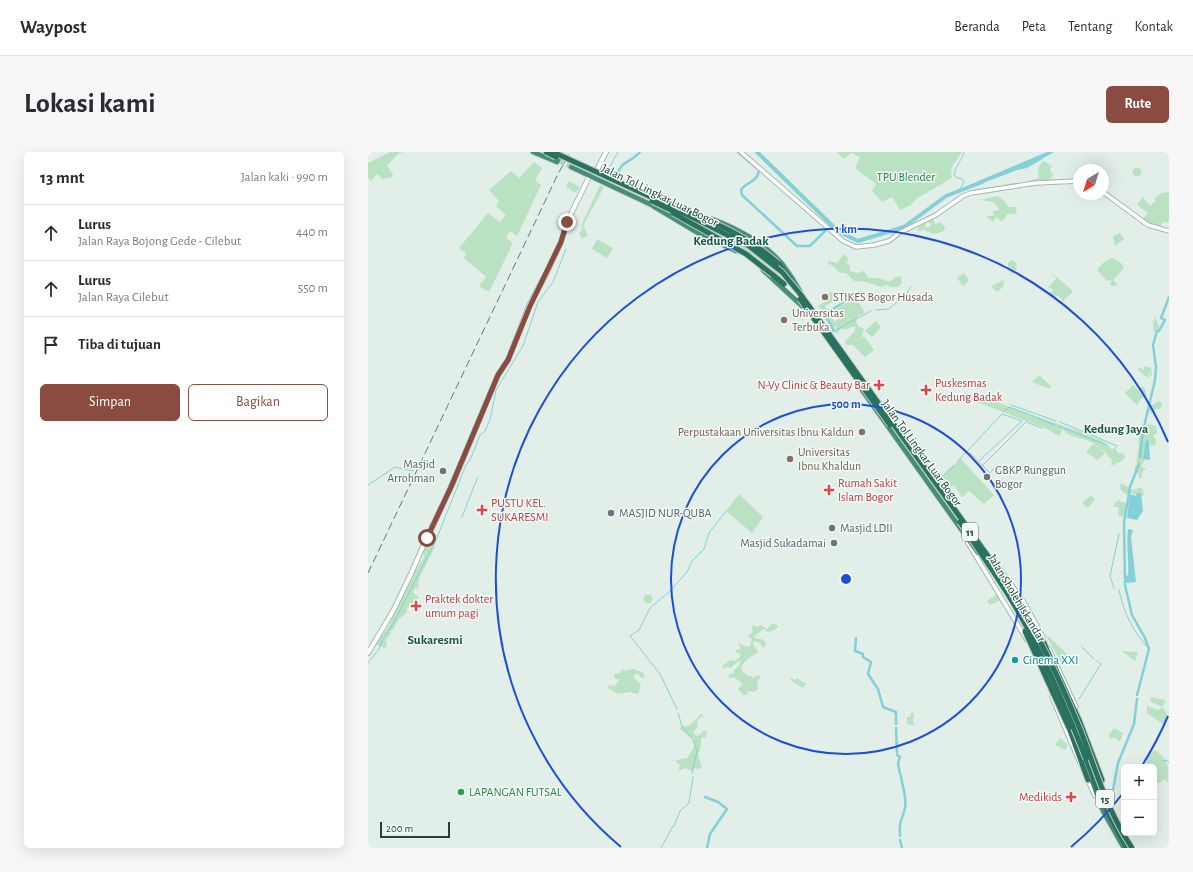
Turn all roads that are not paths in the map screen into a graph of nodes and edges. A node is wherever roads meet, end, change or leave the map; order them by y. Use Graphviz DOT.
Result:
graph roads {
  1 [pos="533,152"];
  2 [pos="540,152"];
  3 [pos="546,152"];
  4 [pos="556,152"];
  5 [pos="606,152"];
  6 [pos="741,152"];
  7 [pos="554,158"];
  8 [pos="574,161"];
  9 [pos="571,166"];
  10 [pos="597,170"];
  11 [pos="592,178"];
  12 [pos="1073,181"];
  13 [pos="1109,196"];
  14 [pos="664,203"];
  15 [pos="655,204"];
  16 [pos="673,205"];
  17 [pos="684,212"];
  18 [pos="680,219"];
  19 [pos="1169,231"];
  20 [pos="793,283"];
  21 [pos="784,284"];
  22 [pos="799,290"];
  23 [pos="799,302"];
  24 [pos="866,391"];
  25 [pos="955,522"];
  26 [pos="980,546"];
  27 [pos="1003,581"];
  28 [pos="368,653"];
  29 [pos="1080,735"];
  30 [pos="1075,737"];
  31 [pos="1102,780"];
  32 [pos="1090,781"];
  33 [pos="1106,794"];
  34 [pos="1121,826"];
  35 [pos="1126,836"];
  36 [pos="1126,848"];
  37 [pos="1133,848"];
  1 -- 4 [label="highway"];
  2 -- 7 [label="highway"];
  3 -- 15 [label="highway, Jalan Tol Lingkar Luar Bogor / 15, bridge"];
  4 -- 14 [label="highway, Jalan Tol Lingkar Luar Bogor / 15, bridge"];
  5 -- 10 [label="main road"];
  6 -- 12 [label="street"];
  8 -- 10 [label="highway"];
  9 -- 11 [label="highway"];
  10 -- 11 [label="highway"];
  10 -- 16 [label="highway, Jalan Sholeh Iskandar / 11, bridge"];
  11 -- 15 [label="highway, Jalan Sholeh Iskandar / 11"];
  11 -- 28 [label="main road"];
  13 -- 19 [label="street"];
  14 -- 20 [label="highway, bridge"];
  14 -- 27 [label="highway, Jalan Tol Lingkar Luar Bogor / 15, bridge"];
  15 -- 18 [label="highway, Jalan Sholeh Iskandar"];
  15 -- 21 [label="highway, bridge"];
  15 -- 23 [label="highway, Jalan Sholeh Iskandar / 11"];
  15 -- 27 [label="highway, Jalan Tol Lingkar Luar Bogor / 15, bridge"];
  16 -- 17 [label="highway, Jalan Sholeh Iskandar"];
  16 -- 22 [label="highway, Jalan Sholeh Iskandar / 11"];
  17 -- 18 [label="highway"];
  17 -- 20 [label="highway, Jalan Sholeh Iskandar"];
  18 -- 21 [label="highway, Jalan Sholeh Iskandar"];
  20 -- 22 [label="highway, Jalan Sholeh Iskandar"];
  21 -- 23 [label="highway, Jalan Sholeh Iskandar"];
  22 -- 24 [label="highway, Jalan Sholeh Iskandar / 11"];
  23 -- 24 [label="highway, Jalan Sholeh Iskandar / 11"];
  24 -- 25 [label="highway, Jalan Sholeh Iskandar / 11"];
  24 -- 26 [label="highway, Jalan Sholeh Iskandar / 11"];
  25 -- 30 [label="highway, Jalan Sholeh Iskandar / 11"];
  25 -- 32 [label="street"];
  26 -- 29 [label="highway, Jalan Sholeh Iskandar / 11"];
  26 -- 31 [label="street"];
  27 -- 31 [label="highway, bridge"];
  27 -- 32 [label="highway, bridge"];
  27 -- 36 [label="highway, Jalan Tol Lingkar Luar Bogor / 15, bridge"];
  27 -- 37 [label="highway, Jalan Tol Lingkar Luar Bogor / 15, bridge"];
  29 -- 30 [label="highway"];
  29 -- 33 [label="highway, Jalan Sholeh Iskandar / 11"];
  30 -- 32 [label="highway, Jalan Sholeh Iskandar / 11"];
  31 -- 33 [label="street"];
  32 -- 36 [label="highway, Jalan Sholeh Iskandar / 11"];
  33 -- 34 [label="highway, Jalan Sholeh Iskandar / 11"];
  35 -- 37 [label="highway, Jalan Sholeh Iskandar / 11"];
}
